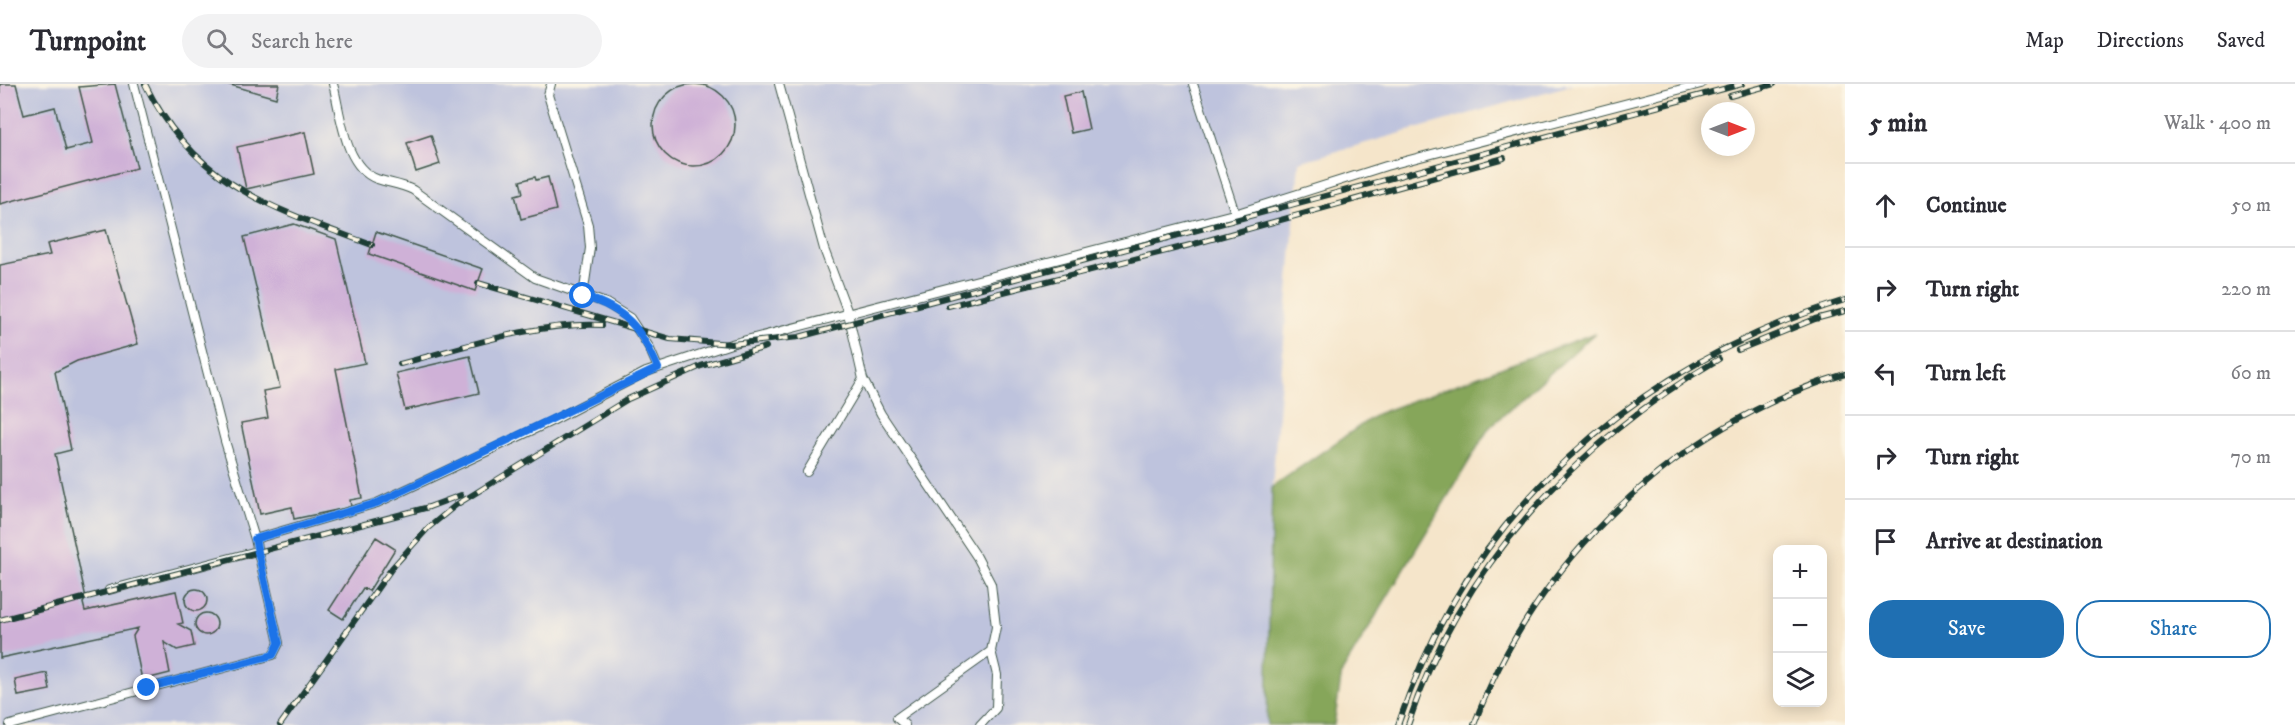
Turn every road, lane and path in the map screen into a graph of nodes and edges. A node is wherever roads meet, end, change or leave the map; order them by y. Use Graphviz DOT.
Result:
graph roads {
  1 [pos="134,84"];
  2 [pos="333,84"];
  3 [pos="551,84"];
  4 [pos="779,84"];
  5 [pos="1193,84"];
  6 [pos="1701,84"];
  7 [pos="1235,213"];
  8 [pos="583,296"];
  9 [pos="849,313"];
  10 [pos="658,368"];
  11 [pos="863,379"];
  12 [pos="807,472"];
  13 [pos="255,539"];
  14 [pos="257,551"];
  15 [pos="109,590"];
  16 [pos="991,651"];
  17 [pos="10,725"];
  18 [pos="905,725"];
  19 [pos="980,725"];
  1 -- 13 [label="lane"];
  2 -- 8 [label="lane"];
  3 -- 8 [label="lane"];
  4 -- 9 [label="lane"];
  5 -- 7 [label="lane"];
  6 -- 7 [label="lane"];
  7 -- 9 [label="lane"];
  8 -- 10 [label="lane"];
  9 -- 10 [label="lane"];
  9 -- 11 [label="lane"];
  10 -- 13 [label="lane"];
  11 -- 12 [label="lane"];
  11 -- 16 [label="lane"];
  13 -- 14 [label="lane"];
  14 -- 15 [label="lane"];
  14 -- 17 [label="lane"];
  16 -- 18 [label="lane"];
  16 -- 19 [label="lane"];
}
